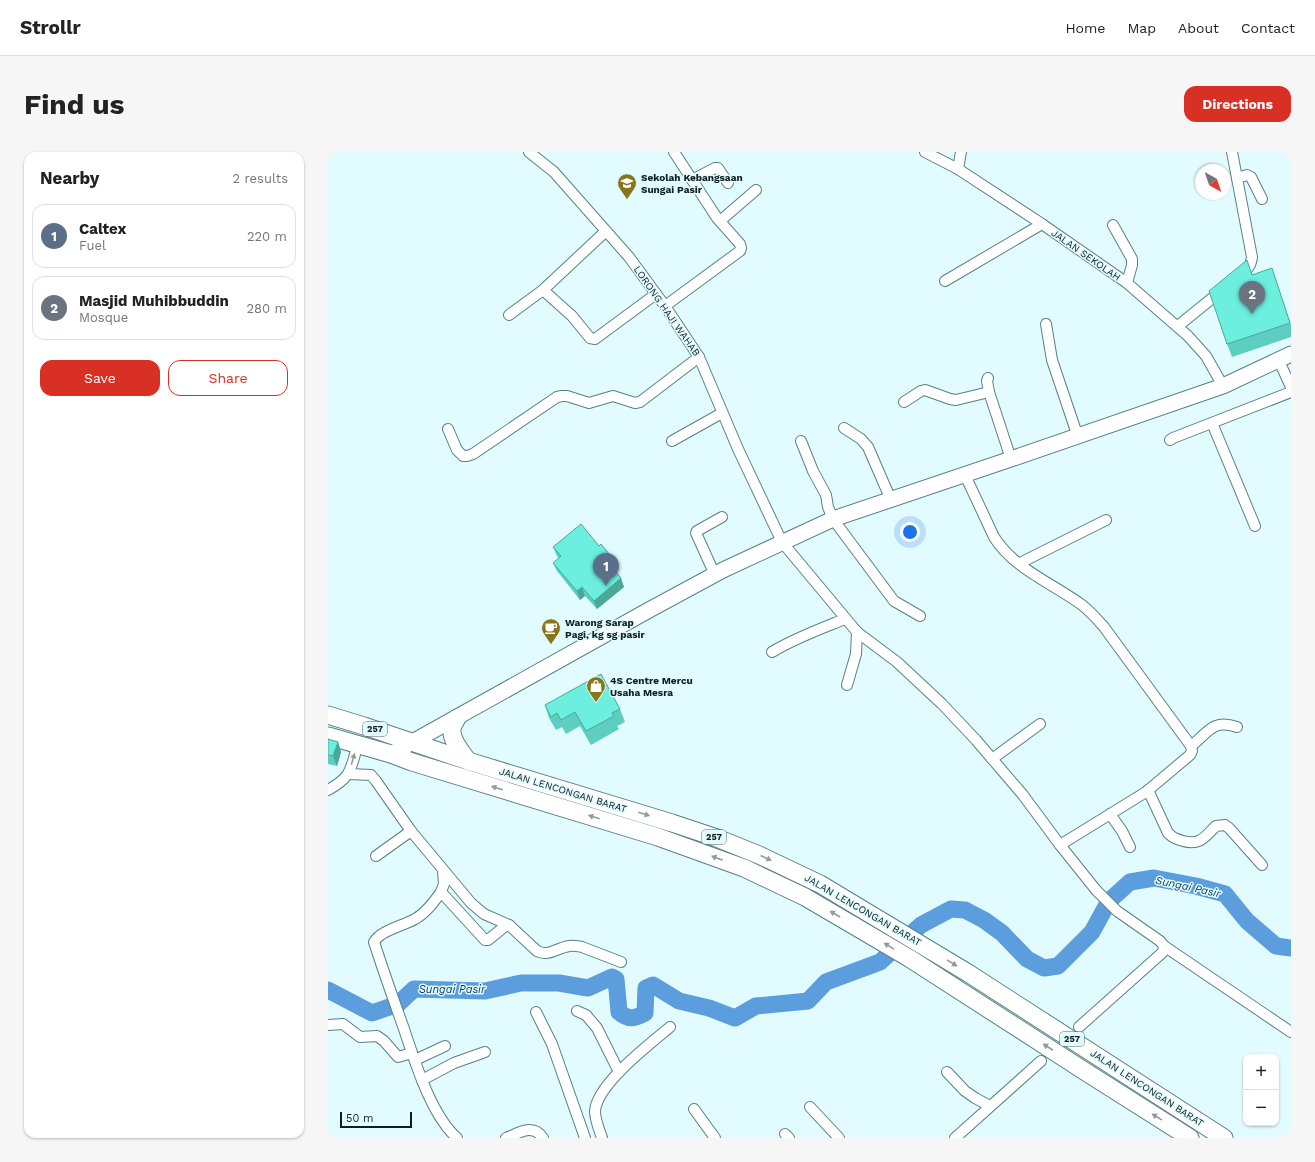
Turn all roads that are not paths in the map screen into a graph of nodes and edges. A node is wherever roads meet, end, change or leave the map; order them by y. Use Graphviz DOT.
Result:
graph roads {
  1 [pos="529,152"];
  2 [pos="674,152"];
  3 [pos="925,152"];
  4 [pos="961,152"];
  5 [pos="1232,152"];
  6 [pos="958,169"];
  7 [pos="1237,178"];
  8 [pos="692,180"];
  9 [pos="728,183"];
  10 [pos="756,190"];
  11 [pos="1262,199"];
  12 [pos="720,221"];
  13 [pos="1042,224"];
  14 [pos="1113,225"];
  15 [pos="606,231"];
  16 [pos="945,281"];
  17 [pos="1126,283"];
  18 [pos="543,290"];
  19 [pos="656,294"];
  20 [pos="665,306"];
  21 [pos="509,315"];
  22 [pos="1046,324"];
  23 [pos="1178,326"];
  24 [pos="699,357"];
  25 [pos="1285,358"];
  26 [pos="988,378"];
  27 [pos="1223,386"];
  28 [pos="1291,387"];
  29 [pos="989,392"];
  30 [pos="1291,392"];
  31 [pos="904,402"];
  32 [pos="722,413"];
  33 [pos="1212,423"];
  34 [pos="844,428"];
  35 [pos="448,430"];
  36 [pos="1078,437"];
  37 [pos="801,440"];
  38 [pos="1170,440"];
  39 [pos="672,441"];
  40 [pos="1012,459"];
  41 [pos="965,475"];
  42 [pos="891,500"];
  43 [pos="722,517"];
  44 [pos="833,519"];
  45 [pos="1106,520"];
  46 [pos="1255,526"];
  47 [pos="782,542"];
  48 [pos="1020,563"];
  49 [pos="715,575"];
  50 [pos="920,616"];
  51 [pos="845,619"];
  52 [pos="857,632"];
  53 [pos="772,652"];
  54 [pos="847,685"];
  55 [pos="328,716"];
  56 [pos="457,718"];
  57 [pos="1040,724"];
  58 [pos="1237,728"];
  59 [pos="328,736"];
  60 [pos="412,742"];
  61 [pos="358,744"];
  62 [pos="1191,746"];
  63 [pos="391,754"];
  64 [pos="992,759"];
  65 [pos="468,761"];
  66 [pos="349,774"];
  67 [pos="328,790"];
  68 [pos="1148,790"];
  69 [pos="1110,814"];
  70 [pos="411,831"];
  71 [pos="1060,845"];
  72 [pos="1130,847"];
  73 [pos="376,856"];
  74 [pos="1262,865"];
  75 [pos="443,871"];
  76 [pos="441,892"];
  77 [pos="509,925"];
  78 [pos="1164,946"];
  79 [pos="621,962"];
  80 [pos="577,1011"];
  81 [pos="536,1012"];
  82 [pos="328,1024"];
  83 [pos="670,1027"];
  84 [pos="1079,1027"];
  85 [pos="1291,1032"];
  86 [pos="446,1046"];
  87 [pos="485,1052"];
  88 [pos="413,1057"];
  89 [pos="1041,1061"];
  90 [pos="619,1072"];
  91 [pos="948,1072"];
  92 [pos="422,1080"];
  93 [pos="990,1106"];
  94 [pos="810,1107"];
  95 [pos="694,1109"];
  96 [pos="457,1138"];
  97 [pos="506,1138"];
  98 [pos="543,1138"];
  99 [pos="585,1138"];
  100 [pos="602,1138"];
  101 [pos="715,1138"];
  102 [pos="839,1138"];
  103 [pos="955,1138"];
  104 [pos="1190,1138"];
  105 [pos="1224,1138"];
  1 -- 15 [label="street, LORONG HAJI WAHAB"];
  2 -- 8 [label="street"];
  3 -- 6 [label="street, JALAN SEKOLAH"];
  4 -- 6 [label="street"];
  5 -- 7 [label="street"];
  6 -- 13 [label="street, JALAN SEKOLAH"];
  7 -- 11 [label="street"];
  7 -- 23 [label="street"];
  8 -- 9 [label="street"];
  8 -- 12 [label="street"];
  10 -- 12 [label="street"];
  12 -- 20 [label="street"];
  13 -- 16 [label="street"];
  13 -- 17 [label="street, JALAN SEKOLAH"];
  14 -- 17 [label="street"];
  15 -- 18 [label="street"];
  15 -- 19 [label="street, LORONG HAJI WAHAB"];
  17 -- 23 [label="street, JALAN SEKOLAH"];
  18 -- 19 [label="street"];
  18 -- 21 [label="street"];
  19 -- 20 [label="street, LORONG HAJI WAHAB"];
  20 -- 24 [label="street, LORONG HAJI WAHAB"];
  22 -- 36 [label="street"];
  23 -- 27 [label="street, JALAN SEKOLAH"];
  24 -- 32 [label="street, LORONG HAJI WAHAB"];
  24 -- 35 [label="street"];
  25 -- 27 [label="main road"];
  25 -- 28 [label="street"];
  26 -- 29 [label="street"];
  27 -- 36 [label="main road"];
  29 -- 31 [label="street"];
  29 -- 40 [label="street"];
  30 -- 33 [label="street"];
  32 -- 39 [label="street"];
  32 -- 47 [label="street, LORONG HAJI WAHAB"];
  33 -- 38 [label="street"];
  33 -- 46 [label="street"];
  34 -- 42 [label="street"];
  36 -- 40 [label="main road"];
  37 -- 44 [label="street"];
  40 -- 41 [label="main road"];
  41 -- 42 [label="main road"];
  41 -- 48 [label="street"];
  42 -- 44 [label="main road"];
  43 -- 49 [label="street"];
  44 -- 47 [label="main road"];
  44 -- 50 [label="street"];
  45 -- 48 [label="street"];
  47 -- 49 [label="main road"];
  47 -- 51 [label="street, LORONG HAJI WAHAB"];
  48 -- 62 [label="street"];
  49 -- 56 [label="main road"];
  51 -- 52 [label="street, LORONG HAJI WAHAB"];
  51 -- 53 [label="street"];
  52 -- 54 [label="street"];
  52 -- 64 [label="street, LORONG HAJI WAHAB"];
  55 -- 60 [label="highway, JALAN LENCONGAN BARAT / 257"];
  56 -- 60 [label="main road"];
  56 -- 65 [label="highway"];
  57 -- 64 [label="street"];
  58 -- 62 [label="street"];
  59 -- 61 [label="highway, JALAN LENCONGAN BARAT / 257"];
  60 -- 63 [label="main road"];
  60 -- 65 [label="highway, JALAN LENCONGAN BARAT / 257"];
  61 -- 63 [label="highway, JALAN LENCONGAN BARAT / 257"];
  66 -- 61 [label="street, one-way"];
  62 -- 68 [label="street"];
  104 -- 63 [label="highway, JALAN LENCONGAN BARAT / 257, one-way"];
  64 -- 71 [label="street, LORONG HAJI WAHAB"];
  65 -- 105 [label="highway, JALAN LENCONGAN BARAT / 257, one-way"];
  66 -- 67 [label="street"];
  66 -- 70 [label="street"];
  68 -- 69 [label="street"];
  68 -- 74 [label="street"];
  69 -- 71 [label="street"];
  69 -- 72 [label="street"];
  70 -- 73 [label="street"];
  70 -- 75 [label="street"];
  71 -- 78 [label="street, LORONG HAJI WAHAB"];
  75 -- 76 [label="street"];
  75 -- 77 [label="street"];
  76 -- 77 [label="street"];
  76 -- 88 [label="street"];
  77 -- 79 [label="street"];
  78 -- 84 [label="street"];
  78 -- 85 [label="street, LORONG HAJI WAHAB"];
  80 -- 90 [label="street"];
  81 -- 99 [label="street"];
  82 -- 88 [label="street"];
  83 -- 90 [label="street"];
  86 -- 88 [label="street"];
  87 -- 92 [label="street"];
  88 -- 92 [label="street"];
  89 -- 93 [label="street"];
  90 -- 100 [label="street"];
  91 -- 93 [label="street"];
  92 -- 96 [label="street"];
  93 -- 103 [label="street"];
  94 -- 102 [label="street"];
  95 -- 101 [label="street"];
  97 -- 98 [label="street"];
}
